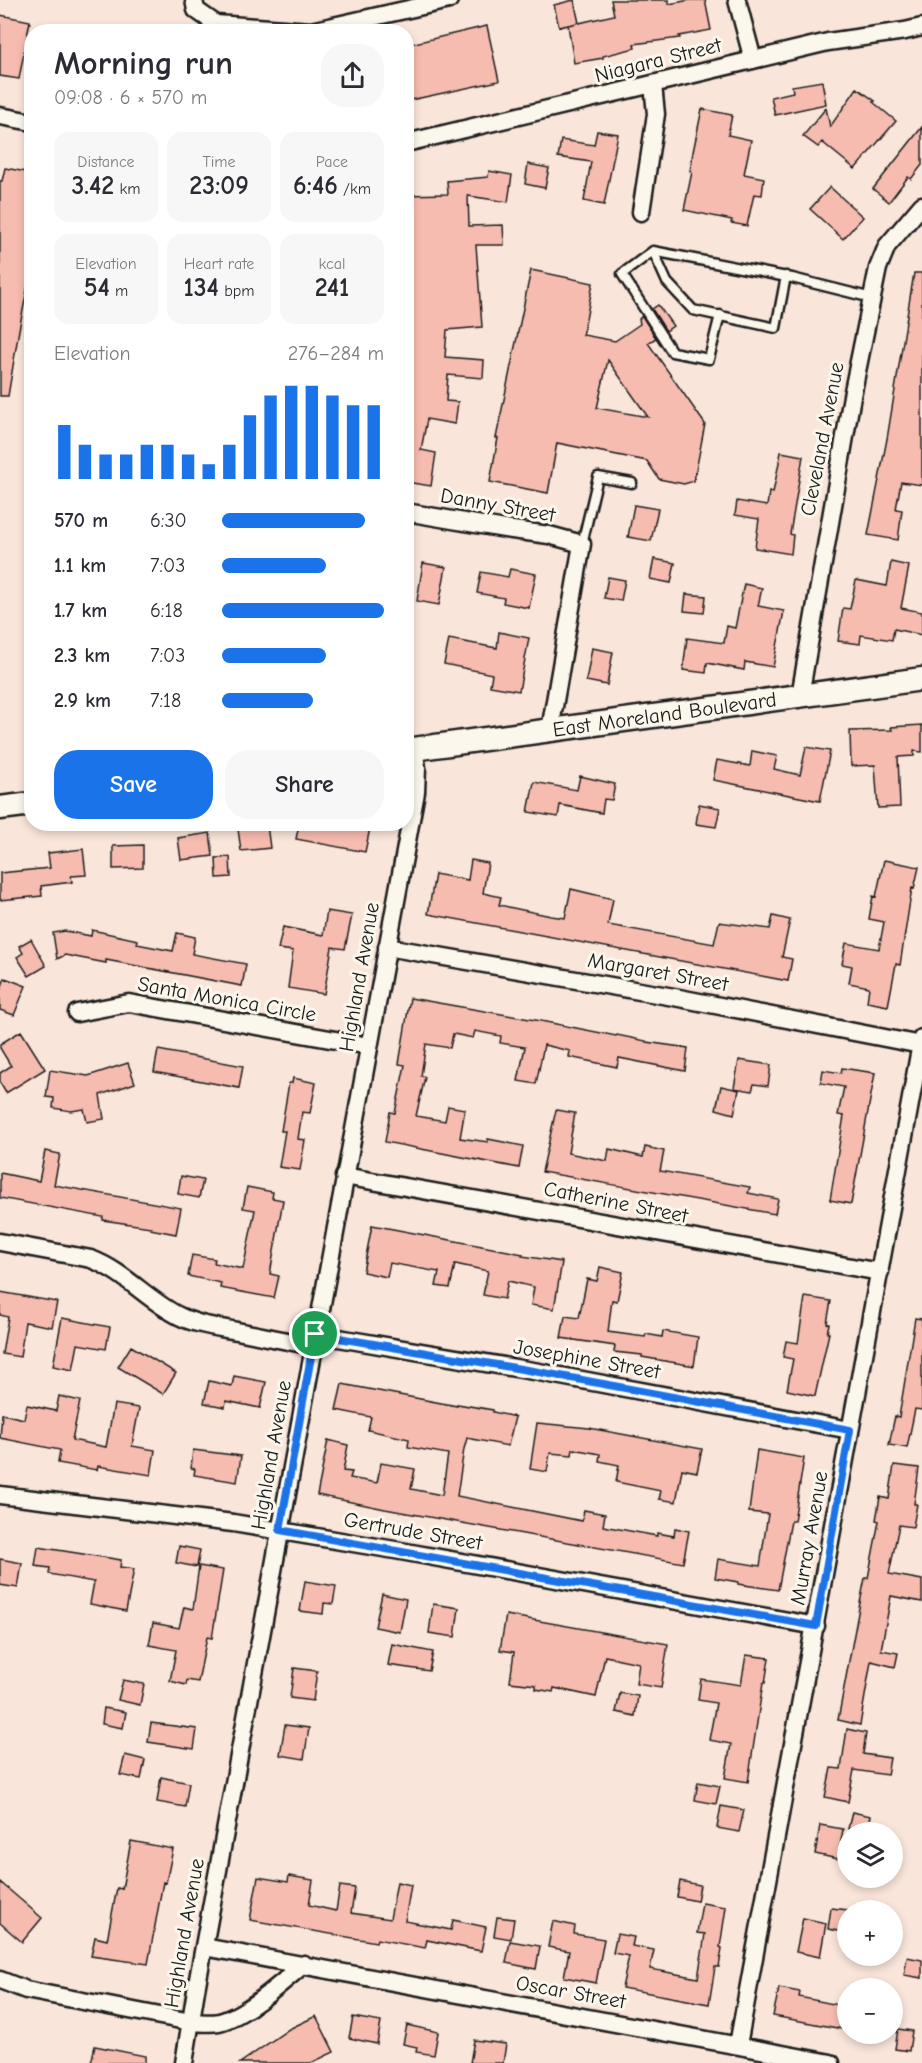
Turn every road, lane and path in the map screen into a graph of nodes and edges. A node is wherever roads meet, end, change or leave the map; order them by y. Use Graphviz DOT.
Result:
graph roads {
  1 [pos="194,0"];
  2 [pos="449,0"];
  3 [pos="737,0"];
  4 [pos="216,24"];
  5 [pos="346,24"];
  6 [pos="922,27"];
  7 [pos="753,60"];
  8 [pos="653,85"];
  9 [pos="0,116"];
  10 [pos="24,120"];
  11 [pos="414,141"];
  12 [pos="922,205"];
  13 [pos="641,212"];
  14 [pos="653,251"];
  15 [pos="786,276"];
  16 [pos="872,298"];
  17 [pos="720,315"];
  18 [pos="632,483"];
  19 [pos="414,513"];
  20 [pos="582,544"];
  21 [pos="922,679"];
  22 [pos="800,696"];
  23 [pos="550,730"];
  24 [pos="414,742"];
  25 [pos="414,755"];
  26 [pos="414,803"];
  27 [pos="24,805"];
  28 [pos="0,808"];
  29 [pos="409,831"];
  30 [pos="387,947"];
  31 [pos="77,1013"];
  32 [pos="921,1042"];
  33 [pos="369,1046"];
  34 [pos="344,1176"];
  35 [pos="0,1242"];
  36 [pos="880,1272"];
  37 [pos="314,1340"];
  38 [pos="850,1430"];
  39 [pos="0,1495"];
  40 [pos="280,1530"];
  41 [pos="816,1626"];
  42 [pos="204,1947"];
  43 [pos="304,1964"];
  44 [pos="0,1980"];
  45 [pos="191,2022"];
  46 [pos="738,2045"];
  47 [pos="184,2063"];
  48 [pos="831,2063"];
  1 -- 4 [label="street"];
  2 -- 5 [label="street"];
  3 -- 7 [label="street"];
  6 -- 7 [label="street, Niagara Street"];
  7 -- 8 [label="street, Niagara Street"];
  8 -- 11 [label="street, Niagara Street"];
  8 -- 13 [label="street"];
  9 -- 10 [label="street"];
  12 -- 16 [label="street, Cleveland Avenue"];
  14 -- 15 [label="lane"];
  14 -- 17 [label="lane"];
  14 -- 17 [label="lane"];
  15 -- 16 [label="lane"];
  15 -- 17 [label="lane"];
  16 -- 22 [label="street, Cleveland Avenue"];
  18 -- 20 [label="lane"];
  19 -- 20 [label="street, Danny Street"];
  20 -- 23 [label="street"];
  21 -- 22 [label="main road, East Moreland Boulevard"];
  22 -- 23 [label="main road, East Moreland Boulevard"];
  23 -- 24 [label="main road, East Moreland Boulevard"];
  25 -- 26 [label="street, Highland Avenue"];
  27 -- 28 [label="main road"];
  29 -- 30 [label="street, Highland Avenue"];
  30 -- 32 [label="street, Margaret Street"];
  30 -- 33 [label="street, Highland Avenue"];
  31 -- 33 [label="street, Santa Monica Circle"];
  32 -- 36 [label="street, Murray Avenue"];
  33 -- 34 [label="street, Highland Avenue"];
  34 -- 36 [label="street, Catherine Street"];
  34 -- 37 [label="street, Highland Avenue"];
  35 -- 37 [label="street, Josephine Street"];
  36 -- 38 [label="street, Murray Avenue"];
  37 -- 38 [label="street, Josephine Street"];
  37 -- 40 [label="street, Highland Avenue"];
  38 -- 41 [label="street, Murray Avenue"];
  39 -- 40 [label="street, Gertrude Street"];
  40 -- 41 [label="street, Gertrude Street"];
  40 -- 42 [label="street, Highland Avenue"];
  41 -- 46 [label="street, Murray Avenue"];
  42 -- 43 [label="street, Oscar Street"];
  42 -- 45 [label="street, Highland Avenue"];
  43 -- 45 [label="street"];
  43 -- 46 [label="street, Oscar Street"];
  44 -- 45 [label="street"];
  45 -- 47 [label="street, Highland Avenue"];
  46 -- 48 [label="street, Oscar Street"];
}
